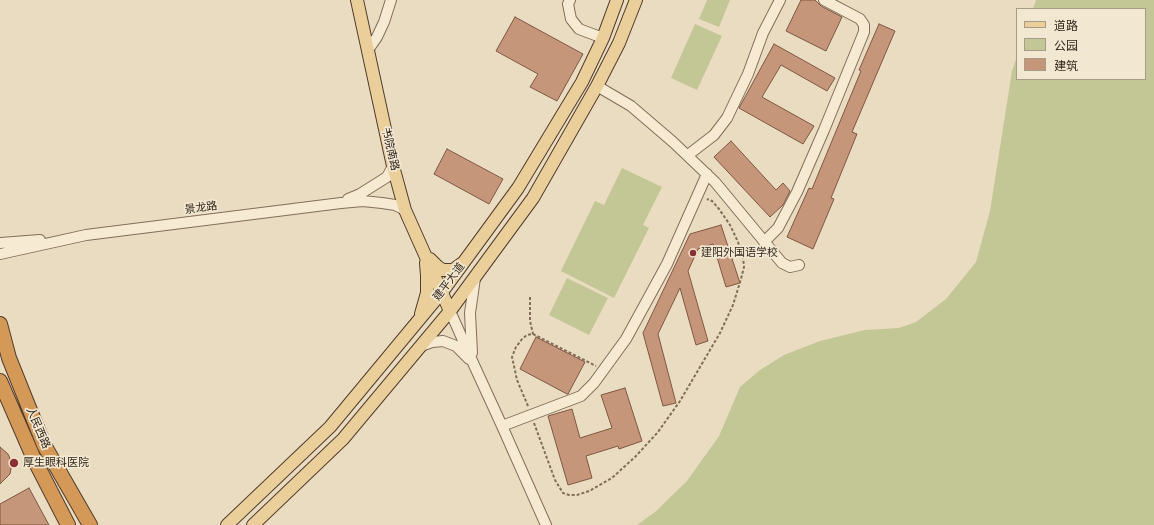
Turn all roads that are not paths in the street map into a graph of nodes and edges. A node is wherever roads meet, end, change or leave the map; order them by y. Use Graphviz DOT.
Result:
graph roads {
  1 [pos="357,0"];
  2 [pos="391,0"];
  3 [pos="570,0"];
  4 [pos="618,0"];
  5 [pos="636,0"];
  6 [pos="780,0"];
  7 [pos="824,0"];
  8 [pos="603,38"];
  9 [pos="368,50"];
  10 [pos="596,86"];
  11 [pos="688,156"];
  12 [pos="394,166"];
  13 [pos="707,174"];
  14 [pos="341,202"];
  15 [pos="405,210"];
  16 [pos="86,235"];
  17 [pos="764,242"];
  18 [pos="0,243"];
  19 [pos="424,252"];
  20 [pos="0,254"];
  21 [pos="467,258"];
  22 [pos="800,265"];
  23 [pos="475,278"];
  24 [pos="442,292"];
  25 [pos="450,311"];
  26 [pos="418,321"];
  27 [pos="0,324"];
  28 [pos="421,346"];
  29 [pos="474,365"];
  30 [pos="0,381"];
  31 [pos="502,426"];
  32 [pos="90,522"];
  33 [pos="68,525"];
  34 [pos="227,525"];
  35 [pos="253,525"];
  36 [pos="546,525"];
  1 -- 9 [label="main road, 书院南路"];
  2 -- 9 [label="street"];
  3 -- 8 [label="street"];
  4 -- 8 [label="main road, 建平大道"];
  5 -- 10 [label="main road, 建平大道"];
  6 -- 11 [label="street"];
  7 -- 17 [label="street"];
  8 -- 21 [label="main road, 建平大道"];
  9 -- 12 [label="main road, 书院南路"];
  10 -- 11 [label="street"];
  10 -- 23 [label="main road, 建平大道"];
  11 -- 13 [label="street"];
  12 -- 14 [label="street"];
  12 -- 15 [label="main road, 书院南路"];
  13 -- 17 [label="street"];
  13 -- 31 [label="street"];
  14 -- 15 [label="street, 景龙路"];
  14 -- 16 [label="street, 景龙路"];
  15 -- 19 [label="main road, 书院南路"];
  16 -- 18 [label="street"];
  16 -- 20 [label="street, 景龙路"];
  17 -- 22 [label="street"];
  19 -- 21 [label="main road"];
  19 -- 24 [label="main road, 书院南路"];
  19 -- 26 [label="main road"];
  21 -- 24 [label="main road, 建平大道"];
  23 -- 25 [label="main road, 建平大道"];
  23 -- 29 [label="street"];
  24 -- 25 [label="main road, 书院南路"];
  24 -- 26 [label="main road, 建平大道"];
  25 -- 28 [label="main road, 建平大道"];
  25 -- 29 [label="street"];
  26 -- 34 [label="main road, 建平大道"];
  27 -- 32 [label="highway, 人民西路"];
  28 -- 29 [label="street"];
  28 -- 35 [label="main road, 建平大道"];
  29 -- 31 [label="street"];
  30 -- 33 [label="highway, 人民西路"];
  31 -- 36 [label="street"];
}
